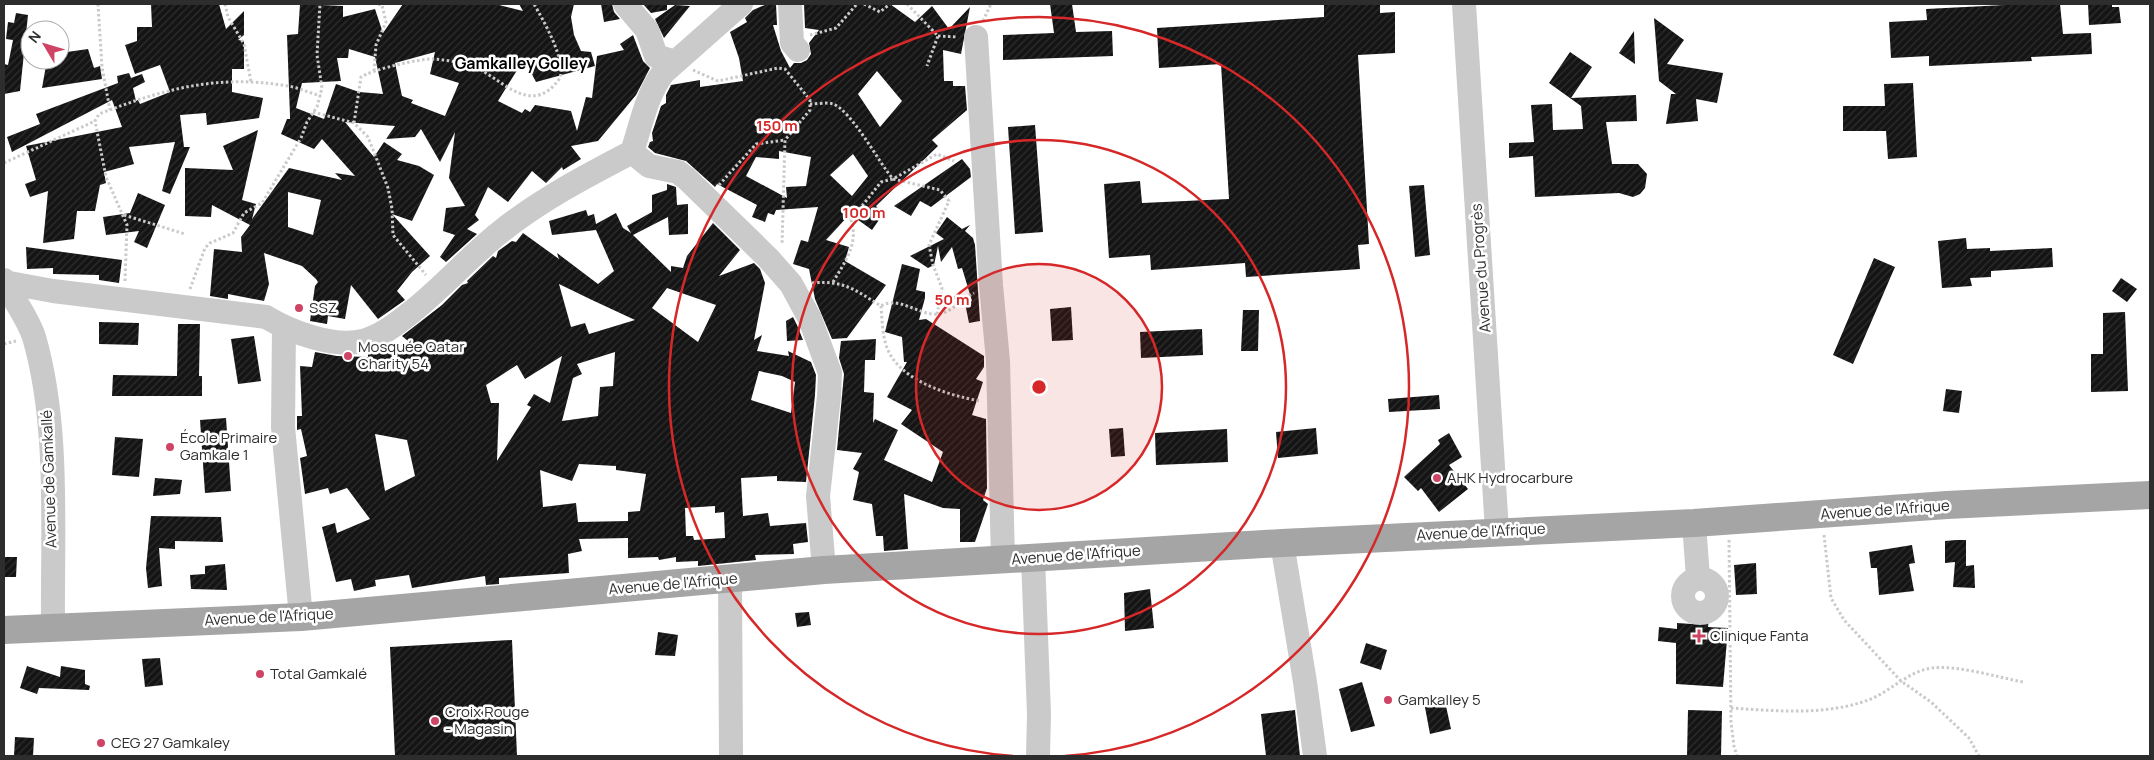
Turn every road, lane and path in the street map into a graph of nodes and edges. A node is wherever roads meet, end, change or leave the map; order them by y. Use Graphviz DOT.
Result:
graph roads {
  1 [pos="98,4"];
  2 [pos="225,4"];
  3 [pos="320,4"];
  4 [pos="376,4"];
  5 [pos="534,4"];
  6 [pos="625,4"];
  7 [pos="741,4"];
  8 [pos="790,4"];
  9 [pos="857,4"];
  10 [pos="864,4"];
  11 [pos="890,4"];
  12 [pos="907,4"];
  13 [pos="1464,4"];
  14 [pos="976,37"];
  15 [pos="798,50"];
  16 [pos="675,62"];
  17 [pos="927,66"];
  18 [pos="785,69"];
  19 [pos="374,71"];
  20 [pos="251,82"];
  21 [pos="321,96"];
  22 [pos="810,104"];
  23 [pos="110,110"];
  24 [pos="313,112"];
  25 [pos="95,121"];
  26 [pos="354,123"];
  27 [pos="785,140"];
  28 [pos="632,152"];
  29 [pos="954,161"];
  30 [pos="4,163"];
  31 [pos="894,180"];
  32 [pos="708,198"];
  33 [pos="124,215"];
  34 [pos="185,234"];
  35 [pos="786,280"];
  36 [pos="4,281"];
  37 [pos="834,282"];
  38 [pos="991,285"];
  39 [pos="439,290"];
  40 [pos="125,300"];
  41 [pos="184,306"];
  42 [pos="882,306"];
  43 [pos="937,314"];
  44 [pos="284,327"];
  45 [pos="999,405"];
  46 [pos="2150,495"];
  47 [pos="1822,514"];
  48 [pos="1728,520"];
  49 [pos="1694,523"];
  50 [pos="1497,531"];
  51 [pos="1282,543"];
  52 [pos="1033,558"];
  53 [pos="1003,560"];
  54 [pos="824,570"];
  55 [pos="730,578"];
  56 [pos="1698,578"];
  57 [pos="301,617"];
  58 [pos="53,627"];
  59 [pos="4,630"];
  60 [pos="4,636"];
  61 [pos="1901,681"];
  62 [pos="2023,682"];
  63 [pos="1731,708"];
  64 [pos="731,756"];
  65 [pos="1038,756"];
  66 [pos="1315,756"];
  67 [pos="1738,756"];
  68 [pos="1979,756"];
  1 -- 23 [label="path"];
  2 -- 20 [label="path"];
  3 -- 21 [label="path"];
  4 -- 19 [label="path"];
  5 -- 19 [label="path"];
  6 -- 16 [label="street"];
  7 -- 16 [label="street"];
  8 -- 15 [label="street"];
  9 -- 15 [label="path"];
  10 -- 11 [label="path"];
  12 -- 17 [label="path"];
  13 -- 50 [label="street, Avenue du Progrès"];
  14 -- 38 [label="street"];
  15 -- 18 [label="path"];
  16 -- 18 [label="path"];
  16 -- 28 [label="street"];
  18 -- 22 [label="path"];
  19 -- 26 [label="path"];
  20 -- 21 [label="path"];
  20 -- 23 [label="path"];
  21 -- 24 [label="path"];
  22 -- 27 [label="path"];
  22 -- 31 [label="path"];
  23 -- 25 [label="path"];
  24 -- 26 [label="path"];
  24 -- 41 [label="path"];
  25 -- 30 [label="path"];
  25 -- 33 [label="path"];
  26 -- 39 [label="path"];
  27 -- 32 [label="path"];
  27 -- 35 [label="path"];
  28 -- 32 [label="street"];
  28 -- 39 [label="street"];
  29 -- 31 [label="path"];
  31 -- 37 [label="path"];
  31 -- 43 [label="path"];
  32 -- 35 [label="street"];
  33 -- 34 [label="path"];
  33 -- 40 [label="path"];
  35 -- 37 [label="path"];
  35 -- 54 [label="street"];
  36 -- 40 [label="street"];
  36 -- 58 [label="street, Avenue de Gamkallé"];
  37 -- 42 [label="path"];
  38 -- 43 [label="path"];
  38 -- 45 [label="street"];
  39 -- 44 [label="street"];
  40 -- 41 [label="street"];
  41 -- 44 [label="street"];
  42 -- 43 [label="path"];
  42 -- 45 [label="path"];
  44 -- 57 [label="street"];
  45 -- 53 [label="street"];
  46 -- 47 [label="main road, Avenue de l'Afrique"];
  47 -- 48 [label="main road, Avenue de l'Afrique"];
  47 -- 61 [label="path"];
  48 -- 49 [label="main road, Avenue de l'Afrique"];
  48 -- 63 [label="path"];
  49 -- 50 [label="main road, Avenue de l'Afrique"];
  49 -- 56 [label="street"];
  50 -- 51 [label="main road, Avenue de l'Afrique"];
  51 -- 52 [label="main road, Avenue de l'Afrique"];
  51 -- 66 [label="street"];
  52 -- 53 [label="main road, Avenue de l'Afrique"];
  52 -- 65 [label="street"];
  53 -- 54 [label="main road, Avenue de l'Afrique"];
  54 -- 55 [label="main road, Avenue de l'Afrique"];
  55 -- 57 [label="main road, Avenue de l'Afrique"];
  55 -- 64 [label="street"];
  57 -- 58 [label="main road, Avenue de l'Afrique"];
  58 -- 59 [label="main road, Avenue de l'Afrique"];
  59 -- 60 [label="street"];
  61 -- 62 [label="path"];
  61 -- 63 [label="path"];
  61 -- 68 [label="path"];
  63 -- 67 [label="path"];
}
